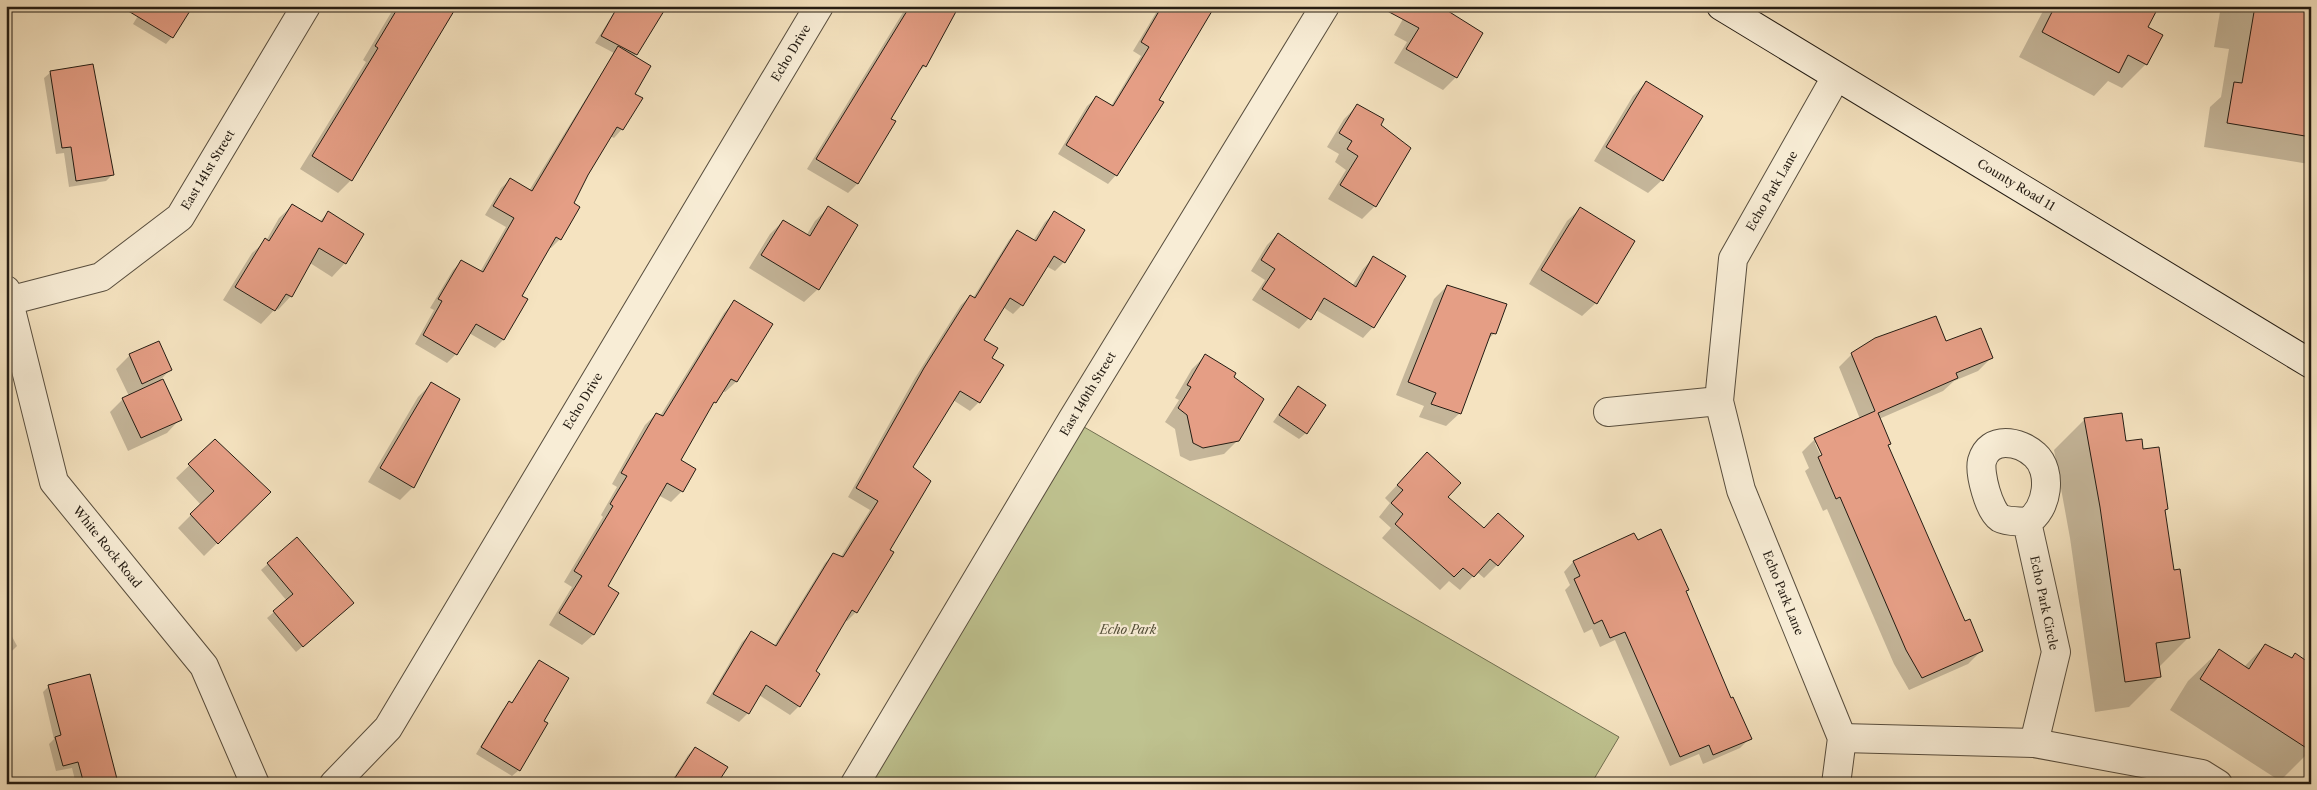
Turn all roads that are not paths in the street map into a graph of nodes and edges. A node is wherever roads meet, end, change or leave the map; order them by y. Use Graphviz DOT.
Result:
graph roads {
  1 [pos="306,6"];
  2 [pos="819,6"];
  3 [pos="1324,6"];
  4 [pos="1720,6"];
  5 [pos="1836,77"];
  6 [pos="7,296"];
  7 [pos="2311,364"];
  8 [pos="1719,401"];
  9 [pos="1608,412"];
  10 [pos="2027,522"];
  11 [pos="1842,738"];
  12 [pos="2034,743"];
  13 [pos="255,784"];
  14 [pos="334,784"];
  15 [pos="855,784"];
  16 [pos="1836,784"];
  17 [pos="2218,784"];
  1 -- 6 [label="street, East 141st Street"];
  2 -- 14 [label="street, Echo Drive"];
  3 -- 15 [label="street, East 140th Street"];
  4 -- 5 [label="street, County Road 11"];
  5 -- 7 [label="street, County Road 11"];
  5 -- 8 [label="street, Echo Park Lane"];
  6 -- 13 [label="street, White Rock Road"];
  8 -- 9 [label="street"];
  8 -- 11 [label="street, Echo Park Lane"];
  10 -- 12 [label="street, Echo Park Circle"];
  11 -- 12 [label="street"];
  11 -- 16 [label="street, Echo Park Lane"];
  12 -- 17 [label="street"];
}
